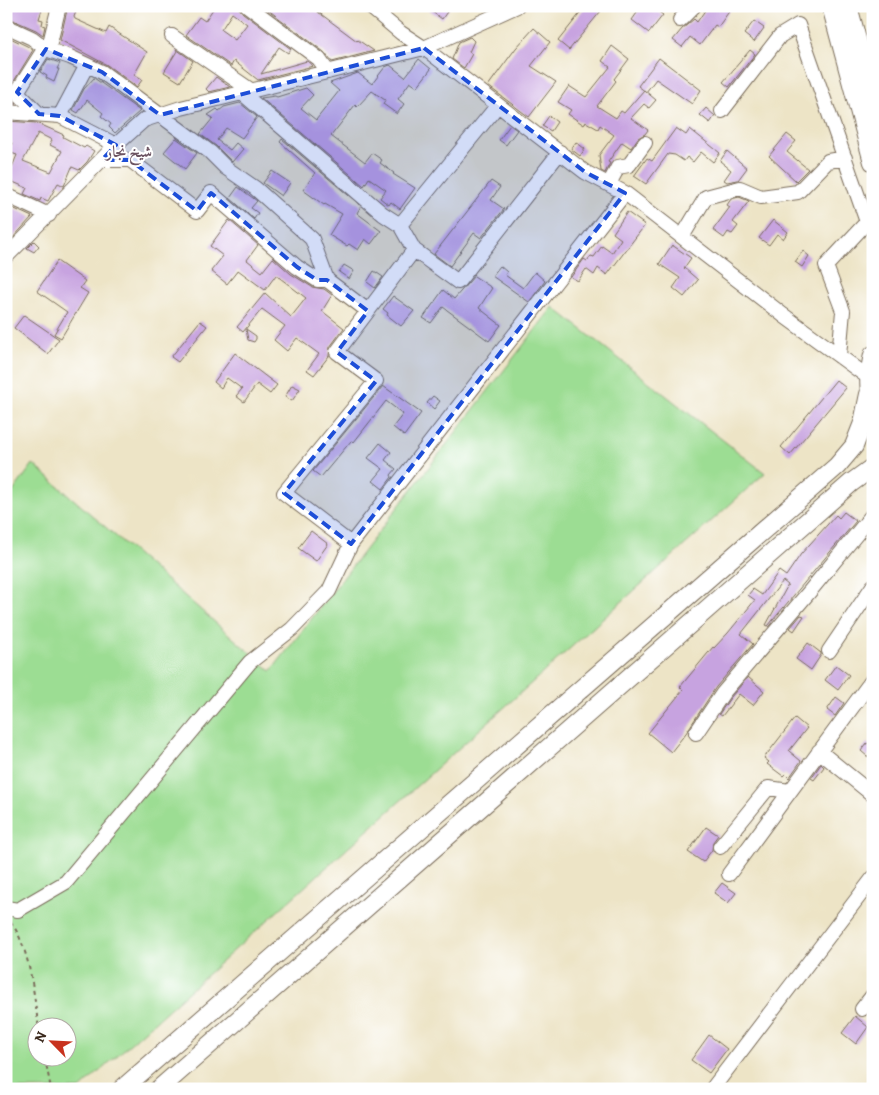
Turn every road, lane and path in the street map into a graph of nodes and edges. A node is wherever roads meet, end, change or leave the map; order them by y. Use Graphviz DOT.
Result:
graph roads {
  1 [pos="59,6"];
  2 [pos="248,6"];
  3 [pos="517,6"];
  4 [pos="694,6"];
  5 [pos="831,6"];
  6 [pos="848,6"];
  7 [pos="373,8"];
  8 [pos="680,20"];
  9 [pos="6,26"];
  10 [pos="172,36"];
  11 [pos="424,48"];
  12 [pos="46,49"];
  13 [pos="87,65"];
  14 [pos="328,72"];
  15 [pos="247,92"];
  16 [pos="873,99"];
  17 [pos="498,105"];
  18 [pos="722,111"];
  19 [pos="6,112"];
  20 [pos="39,114"];
  21 [pos="160,115"];
  22 [pos="60,116"];
  23 [pos="645,143"];
  24 [pos="116,145"];
  25 [pos="560,152"];
  26 [pos="845,158"];
  27 [pos="102,160"];
  28 [pos="873,162"];
  29 [pos="609,184"];
  30 [pos="625,193"];
  31 [pos="6,195"];
  32 [pos="48,215"];
  33 [pos="400,225"];
  34 [pos="682,237"];
  35 [pos="414,250"];
  36 [pos="6,258"];
  37 [pos="327,280"];
  38 [pos="368,311"];
  39 [pos="873,355"];
  40 [pos="839,356"];
  41 [pos="868,377"];
  42 [pos="871,399"];
  43 [pos="873,467"];
  44 [pos="873,514"];
  45 [pos="351,544"];
  46 [pos="873,586"];
  47 [pos="829,651"];
  48 [pos="873,679"];
  49 [pos="696,733"];
  50 [pos="819,751"];
  51 [pos="790,791"];
  52 [pos="873,795"];
  53 [pos="720,847"];
  54 [pos="728,874"];
  55 [pos="873,878"];
  56 [pos="6,908"];
  57 [pos="11,922"];
  58 [pos="873,995"];
  59 [pos="862,1009"];
  60 [pos="37,1018"];
  61 [pos="47,1068"];
  62 [pos="51,1089"];
  63 [pos="122,1089"];
  64 [pos="159,1089"];
  65 [pos="712,1089"];
  1 -- 12 [label="street"];
  2 -- 14 [label="street"];
  3 -- 11 [label="street"];
  4 -- 8 [label="street"];
  5 -- 28 [label="main road"];
  6 -- 16 [label="main road"];
  7 -- 11 [label="street"];
  9 -- 12 [label="street"];
  10 -- 15 [label="street"];
  11 -- 14 [label="street"];
  11 -- 17 [label="street"];
  12 -- 13 [label="street"];
  12 -- 20 [label="street"];
  13 -- 21 [label="street"];
  13 -- 22 [label="street"];
  14 -- 15 [label="street"];
  15 -- 21 [label="street"];
  15 -- 33 [label="street"];
  17 -- 25 [label="street"];
  17 -- 33 [label="street"];
  18 -- 26 [label="street"];
  19 -- 20 [label="street"];
  20 -- 22 [label="street"];
  21 -- 24 [label="street"];
  21 -- 37 [label="street"];
  22 -- 24 [label="street"];
  23 -- 29 [label="street"];
  24 -- 27 [label="street"];
  25 -- 29 [label="street"];
  25 -- 35 [label="street"];
  26 -- 34 [label="street"];
  26 -- 40 [label="street"];
  27 -- 32 [label="street"];
  27 -- 37 [label="street"];
  29 -- 30 [label="street"];
  30 -- 34 [label="street"];
  30 -- 45 [label="street"];
  31 -- 32 [label="street"];
  32 -- 36 [label="street"];
  33 -- 35 [label="street"];
  34 -- 40 [label="street"];
  35 -- 38 [label="street"];
  37 -- 38 [label="street"];
  38 -- 45 [label="street"];
  39 -- 41 [label="main road"];
  40 -- 41 [label="street"];
  41 -- 42 [label="main road"];
  42 -- 63 [label="main road"];
  43 -- 64 [label="main road"];
  44 -- 49 [label="street"];
  45 -- 56 [label="street"];
  46 -- 47 [label="street"];
  48 -- 50 [label="street"];
  50 -- 51 [label="street"];
  50 -- 52 [label="street"];
  51 -- 53 [label="street"];
  51 -- 54 [label="street"];
  55 -- 65 [label="street"];
  57 -- 60 [label="path"];
  58 -- 59 [label="street"];
  61 -- 62 [label="path"];
}
